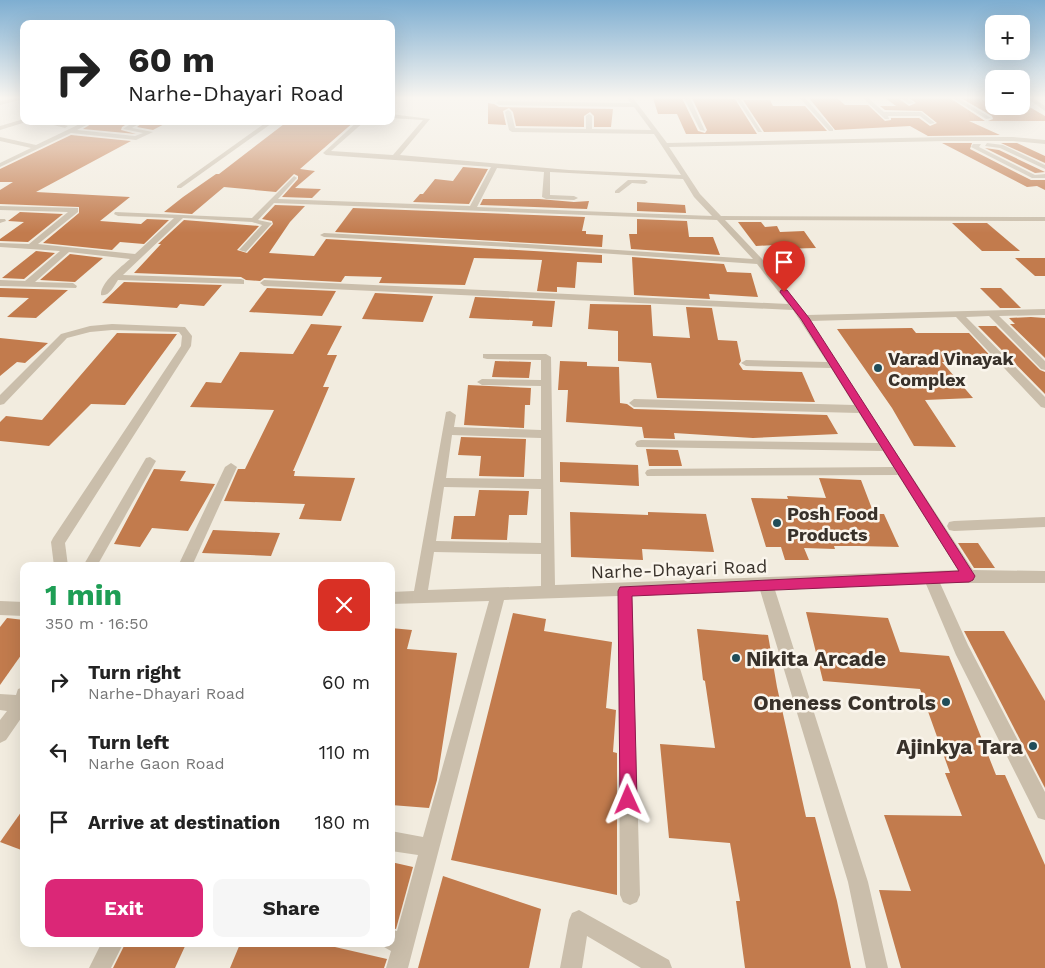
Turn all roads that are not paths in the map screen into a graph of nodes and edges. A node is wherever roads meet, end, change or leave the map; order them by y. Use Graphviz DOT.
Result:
graph roads {
  1 [pos="16,143"];
  2 [pos="43,143"];
  3 [pos="241,143"];
  4 [pos="337,143"];
  5 [pos="407,143"];
  6 [pos="757,143"];
  7 [pos="975,143"];
  8 [pos="665,145"];
  9 [pos="979,145"];
  10 [pos="35,148"];
  11 [pos="395,157"];
  12 [pos="0,165"];
  13 [pos="495,165"];
  14 [pos="1045,167"];
  15 [pos="547,170"];
  16 [pos="1045,176"];
  17 [pos="294,178"];
  18 [pos="687,180"];
  19 [pos="179,187"];
  20 [pos="617,192"];
  21 [pos="574,198"];
  22 [pos="272,201"];
  23 [pos="0,208"];
  24 [pos="472,209"];
  25 [pos="118,214"];
  26 [pos="180,216"];
  27 [pos="718,218"];
  28 [pos="1045,219"];
  29 [pos="254,220"];
  30 [pos="324,234"];
  31 [pos="0,245"];
  32 [pos="31,246"];
  33 [pos="67,250"];
  34 [pos="243,250"];
  35 [pos="137,257"];
  36 [pos="760,262"];
  37 [pos="116,277"];
  38 [pos="242,282"];
  39 [pos="264,283"];
  40 [pos="0,284"];
  41 [pos="27,284"];
  42 [pos="73,286"];
  43 [pos="104,293"];
  44 [pos="796,307"];
  45 [pos="1045,312"];
  46 [pos="991,313"];
  47 [pos="958,314"];
  48 [pos="804,318"];
  49 [pos="486,356"];
  50 [pos="746,363"];
  51 [pos="834,365"];
  52 [pos="1045,367"];
  53 [pos="482,382"];
  54 [pos="547,383"];
  55 [pos="0,402"];
  56 [pos="634,402"];
  57 [pos="1045,404"];
  58 [pos="862,409"];
  59 [pos="450,415"];
  60 [pos="447,431"];
  61 [pos="547,434"];
  62 [pos="641,444"];
  63 [pos="886,447"];
  64 [pos="150,461"];
  65 [pos="231,467"];
  66 [pos="902,471"];
  67 [pos="651,473"];
  68 [pos="439,482"];
  69 [pos="547,484"];
  70 [pos="1045,522"];
  71 [pos="954,526"];
  72 [pos="428,546"];
  73 [pos="548,549"];
  74 [pos="60,562"];
  75 [pos="92,562"];
  76 [pos="187,562"];
  77 [pos="969,576"];
  78 [pos="1045,576"];
  79 [pos="932,579"];
  80 [pos="766,585"];
  81 [pos="625,591"];
  82 [pos="548,593"];
  83 [pos="498,595"];
  84 [pos="420,597"];
  85 [pos="395,598"];
  86 [pos="0,608"];
  87 [pos="20,608"];
  88 [pos="20,699"];
  89 [pos="0,702"];
  90 [pos="20,703"];
  91 [pos="0,734"];
  92 [pos="1045,811"];
  93 [pos="395,842"];
  94 [pos="430,848"];
  95 [pos="630,895"];
  96 [pos="398,942"];
  97 [pos="110,947"];
  98 [pos="100,968"];
  99 [pos="397,968"];
  100 [pos="570,968"];
  101 [pos="661,968"];
  102 [pos="877,968"];
  1 -- 10 [label="street"];
  2 -- 10 [label="street"];
  3 -- 19 [label="street"];
  4 -- 11 [label="street"];
  5 -- 11 [label="street"];
  6 -- 8 [label="street"];
  7 -- 9 [label="street"];
  8 -- 18 [label="street"];
  9 -- 14 [label="street"];
  9 -- 16 [label="street"];
  10 -- 12 [label="street"];
  11 -- 13 [label="street"];
  13 -- 15 [label="street"];
  13 -- 24 [label="street"];
  15 -- 18 [label="street"];
  15 -- 21 [label="street"];
  17 -- 22 [label="street"];
  18 -- 20 [label="street"];
  18 -- 27 [label="street"];
  22 -- 24 [label="street"];
  22 -- 29 [label="street"];
  23 -- 32 [label="street"];
  24 -- 27 [label="street"];
  25 -- 26 [label="street"];
  26 -- 29 [label="street"];
  26 -- 35 [label="street"];
  27 -- 28 [label="street"];
  27 -- 36 [label="street"];
  29 -- 34 [label="street"];
  30 -- 36 [label="street"];
  31 -- 32 [label="street"];
  32 -- 33 [label="street"];
  33 -- 35 [label="street"];
  33 -- 41 [label="street"];
  35 -- 37 [label="street"];
  36 -- 44 [label="street"];
  37 -- 38 [label="street"];
  37 -- 43 [label="street"];
  39 -- 44 [label="street"];
  40 -- 41 [label="street"];
  41 -- 42 [label="street"];
  44 -- 48 [label="street"];
  45 -- 46 [label="street"];
  46 -- 47 [label="street"];
  46 -- 52 [label="street"];
  47 -- 48 [label="street"];
  47 -- 57 [label="street"];
  48 -- 51 [label="street"];
  49 -- 54 [label="street"];
  50 -- 51 [label="street"];
  51 -- 58 [label="street"];
  53 -- 54 [label="street"];
  54 -- 61 [label="street"];
  55 -- 74 [label="street"];
  56 -- 58 [label="street"];
  58 -- 63 [label="street"];
  59 -- 60 [label="street"];
  60 -- 61 [label="street"];
  60 -- 68 [label="street"];
  61 -- 69 [label="street"];
  62 -- 63 [label="street"];
  63 -- 66 [label="street"];
  64 -- 75 [label="street"];
  65 -- 76 [label="street"];
  66 -- 67 [label="street"];
  66 -- 77 [label="street"];
  68 -- 69 [label="street"];
  68 -- 72 [label="street"];
  69 -- 73 [label="street"];
  70 -- 71 [label="street"];
  72 -- 73 [label="street"];
  72 -- 84 [label="street"];
  73 -- 82 [label="street"];
  77 -- 78 [label="street, Narhe-Dhayari Road"];
  77 -- 79 [label="street, Narhe-Dhayari Road"];
  79 -- 80 [label="street, Narhe-Dhayari Road"];
  79 -- 92 [label="street"];
  80 -- 81 [label="street, Narhe-Dhayari Road"];
  80 -- 102 [label="street"];
  81 -- 82 [label="street, Narhe-Dhayari Road"];
  81 -- 95 [label="street"];
  82 -- 83 [label="street, Narhe-Dhayari Road"];
  83 -- 84 [label="street, Narhe-Dhayari Road"];
  83 -- 94 [label="street"];
  84 -- 85 [label="street, Narhe-Dhayari Road"];
  86 -- 87 [label="street"];
  88 -- 89 [label="street"];
  90 -- 91 [label="street"];
  93 -- 94 [label="street"];
  94 -- 96 [label="street"];
  96 -- 99 [label="street"];
  97 -- 98 [label="street"];
  100 -- 101 [label="street"];
}
